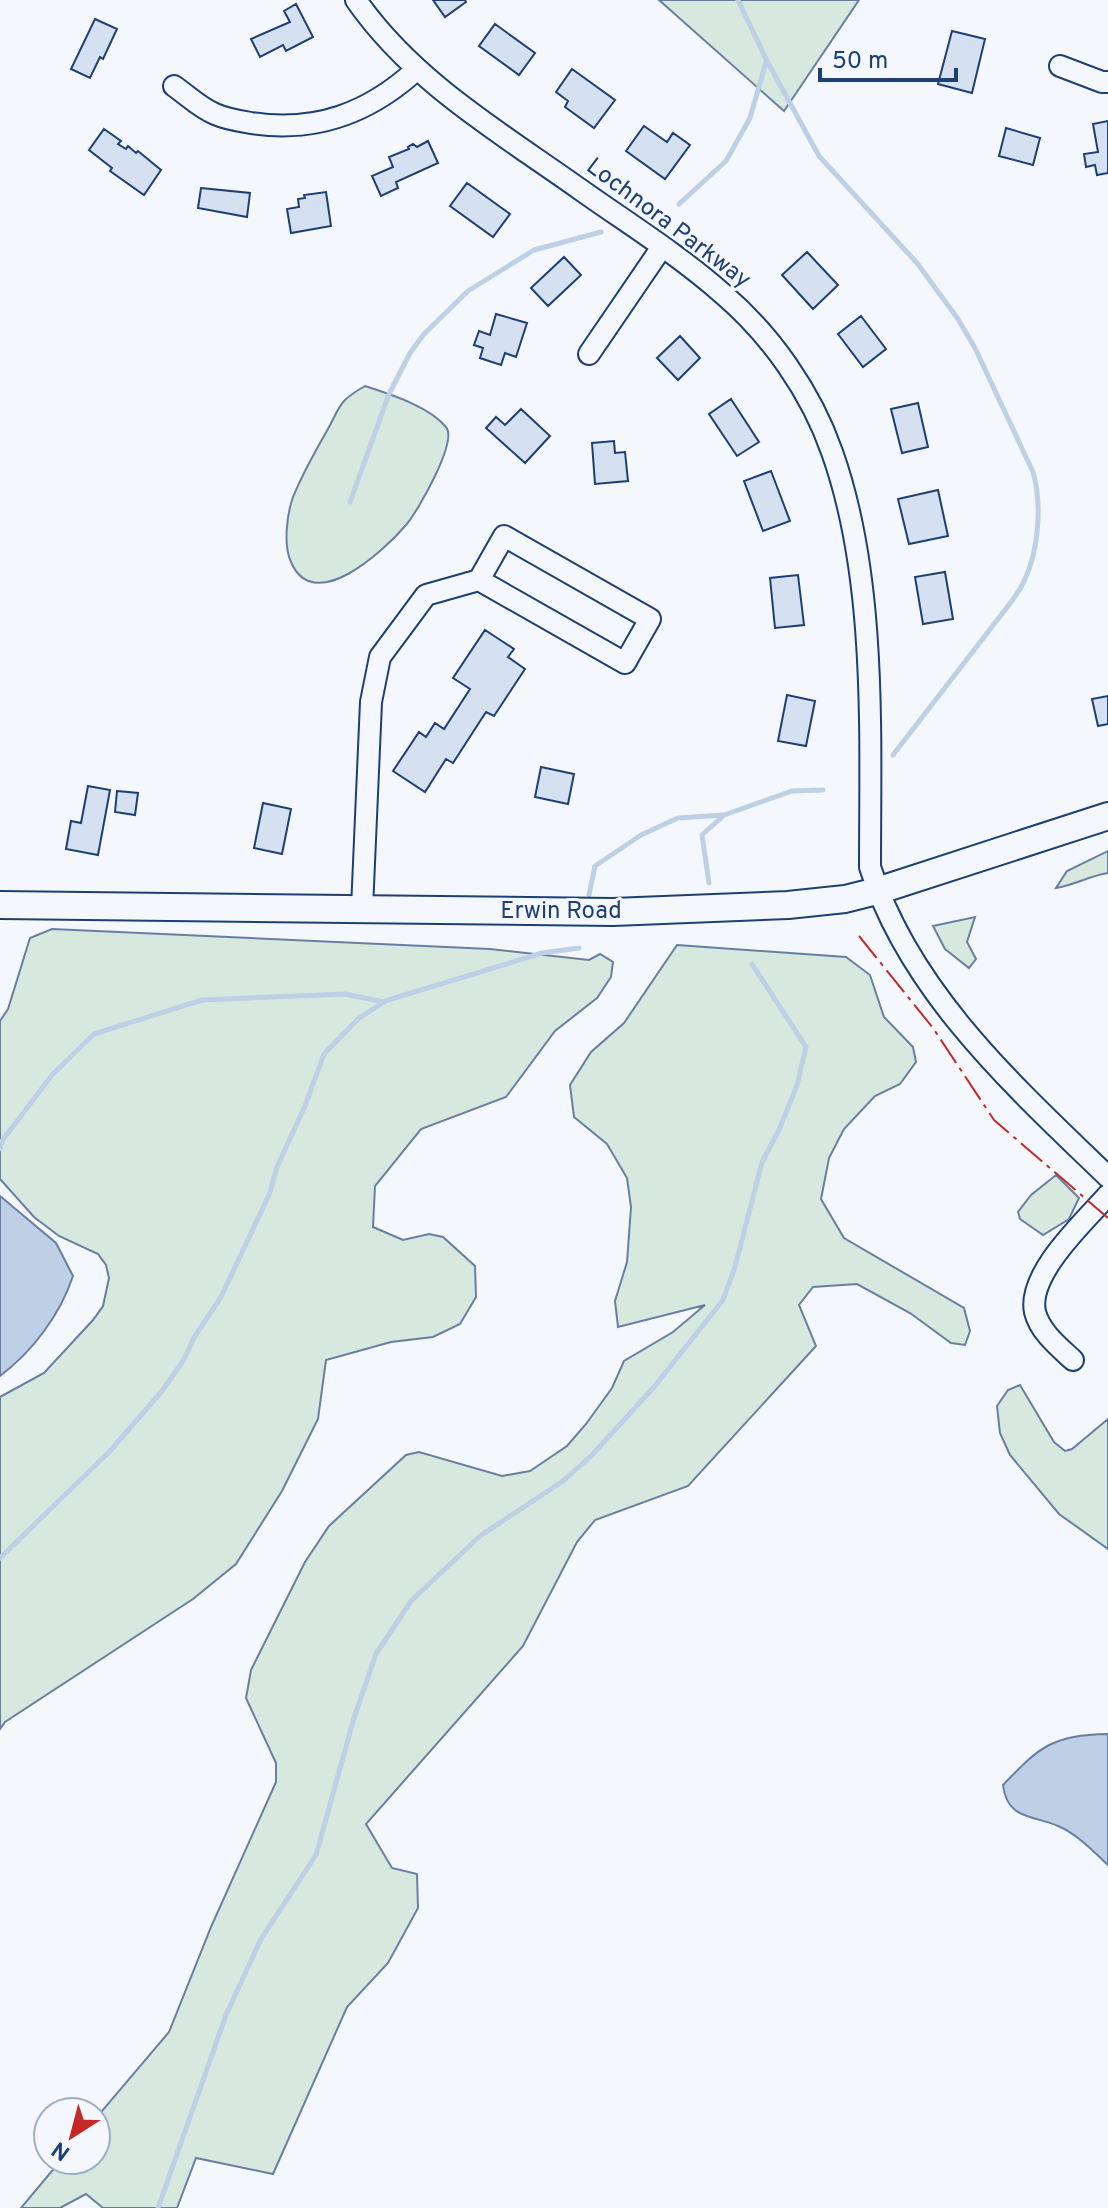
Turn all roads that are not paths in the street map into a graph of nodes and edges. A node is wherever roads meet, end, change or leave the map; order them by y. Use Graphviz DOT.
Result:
graph roads {
  1 [pos="356,0"];
  2 [pos="1060,66"];
  3 [pos="416,70"];
  4 [pos="1108,82"];
  5 [pos="174,86"];
  6 [pos="662,247"];
  7 [pos="589,354"];
  8 [pos="479,580"];
  9 [pos="1108,816"];
  10 [pos="877,891"];
  11 [pos="0,905"];
  12 [pos="362,909"];
  13 [pos="1108,1177"];
  14 [pos="1108,1195"];
  15 [pos="1073,1360"];
  1 -- 3 [label="street, Lochnora Parkway"];
  2 -- 4 [label="street"];
  3 -- 5 [label="street"];
  3 -- 6 [label="street, Lochnora Parkway"];
  6 -- 7 [label="street"];
  6 -- 10 [label="street, Lochnora Parkway"];
  8 -- 8 [label="street"];
  8 -- 12 [label="street"];
  9 -- 10 [label="main road, Erwin Road"];
  10 -- 12 [label="main road, Erwin Road"];
  10 -- 13 [label="street, Lochnora Parkway"];
  11 -- 12 [label="main road, Erwin Road"];
  14 -- 15 [label="street"];
}
